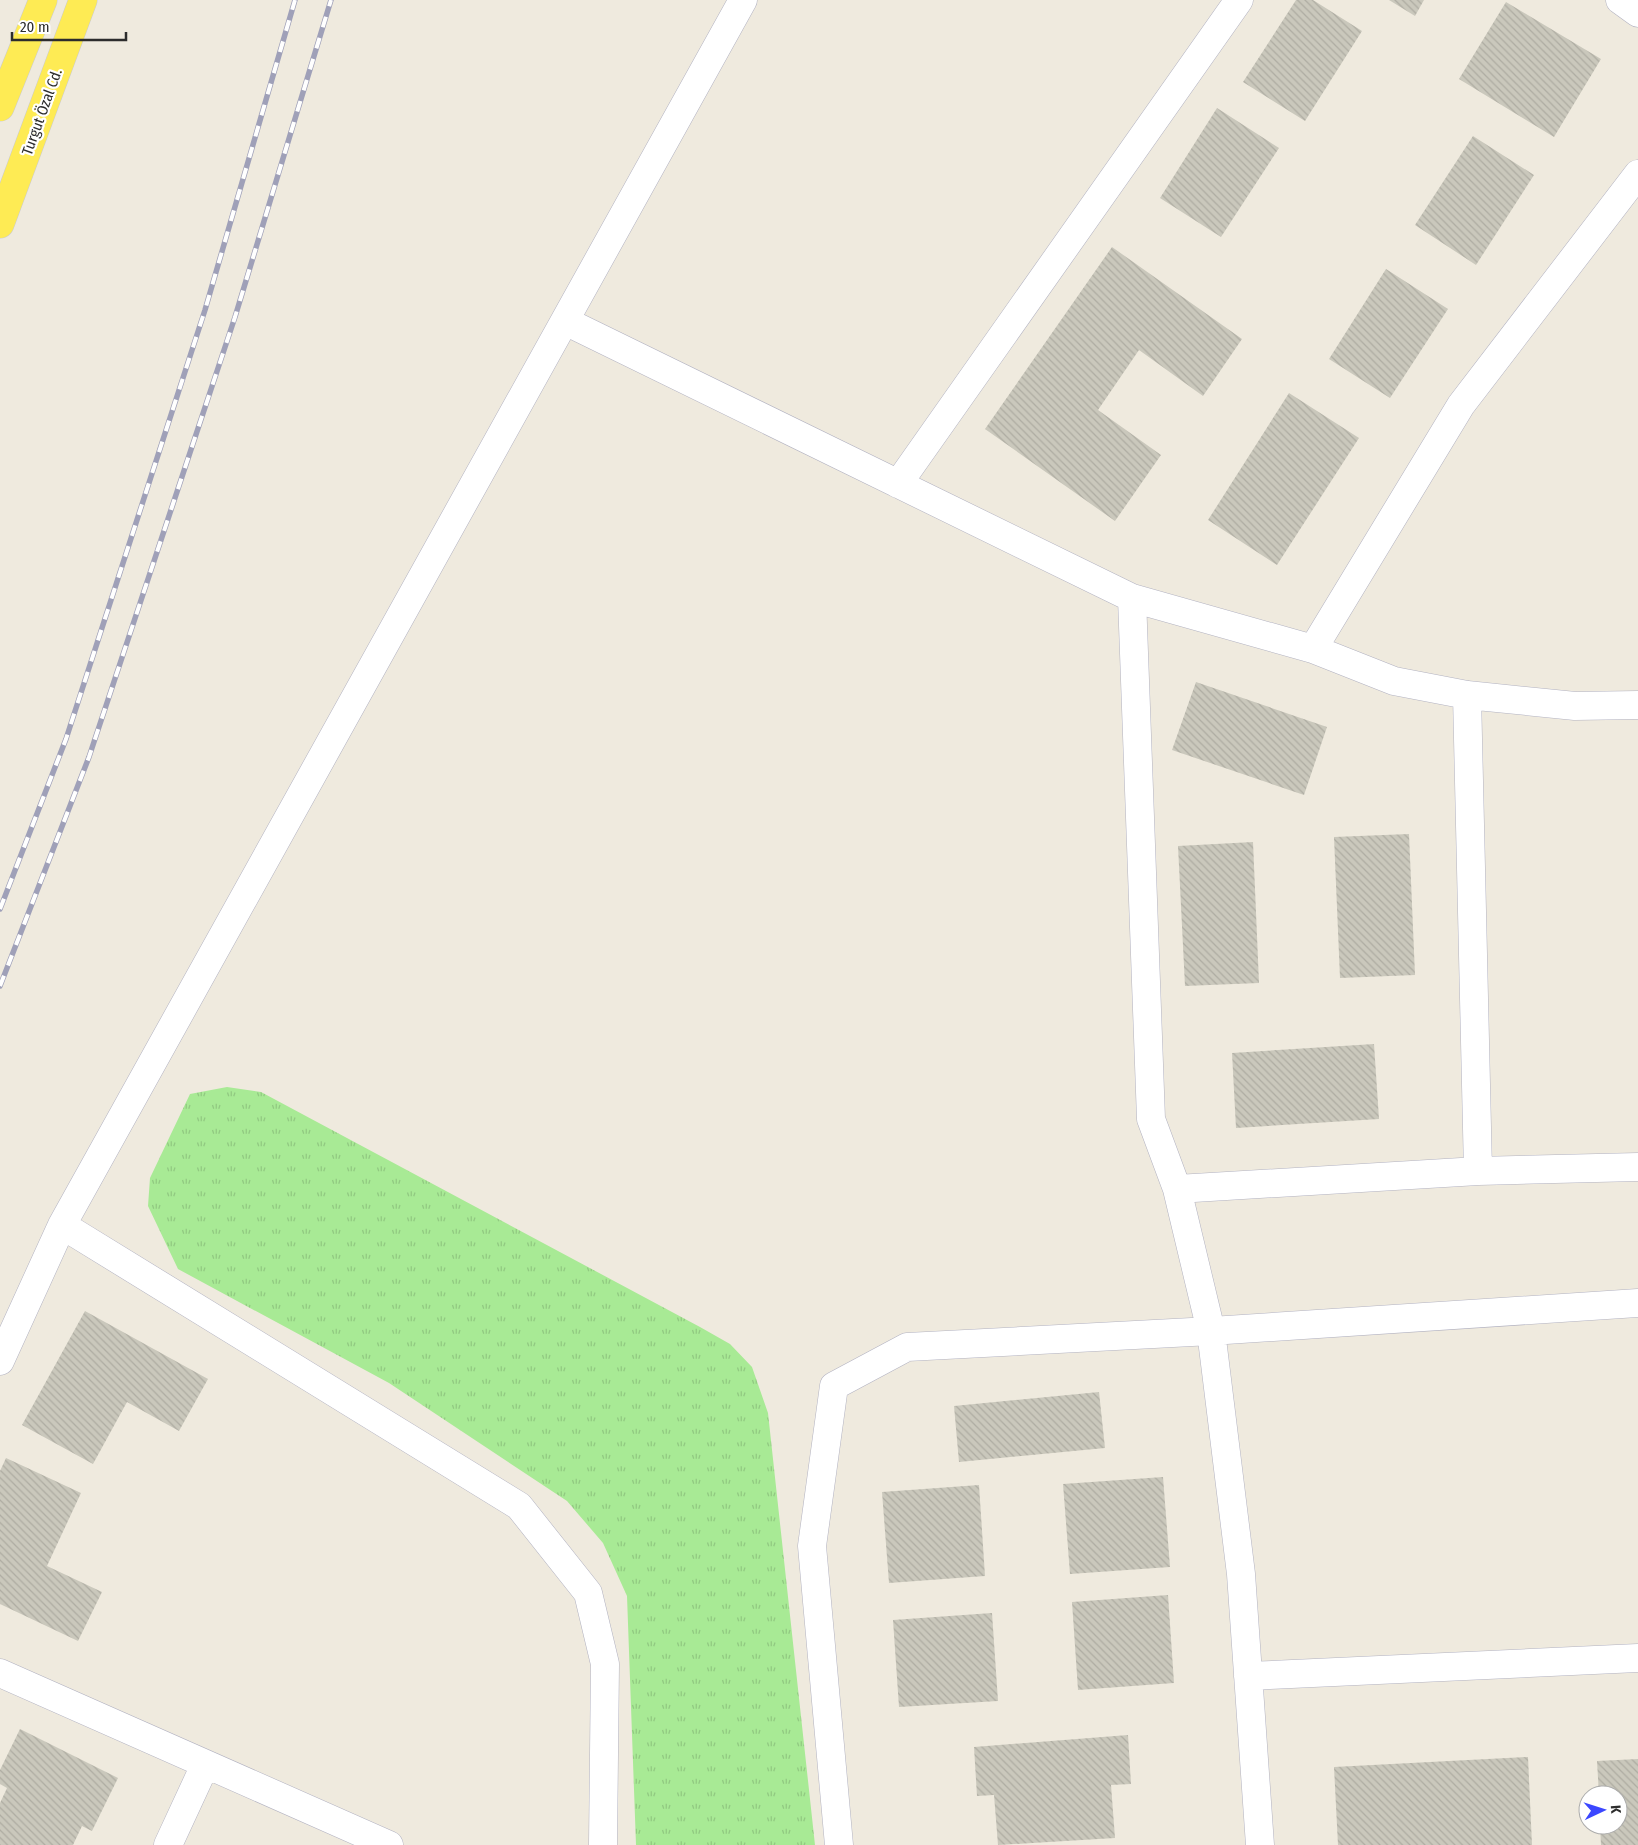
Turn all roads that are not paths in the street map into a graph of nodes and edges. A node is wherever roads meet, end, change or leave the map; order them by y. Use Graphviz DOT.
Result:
graph roads {
  1 [pos="43,0"];
  2 [pos="83,0"];
  3 [pos="743,0"];
  4 [pos="1239,0"];
  5 [pos="1620,0"];
  6 [pos="1638,13"];
  7 [pos="0,106"];
  8 [pos="1637,176"];
  9 [pos="1638,210"];
  10 [pos="0,224"];
  11 [pos="565,321"];
  12 [pos="898,484"];
  13 [pos="1132,598"];
  14 [pos="1313,649"];
  15 [pos="1467,696"];
  16 [pos="1638,705"];
  17 [pos="1638,1167"];
  18 [pos="1478,1170"];
  19 [pos="1177,1189"];
  20 [pos="62,1225"];
  21 [pos="1638,1304"];
  22 [pos="1211,1331"];
  23 [pos="0,1360"];
  24 [pos="1638,1658"];
  25 [pos="0,1673"];
  26 [pos="1248,1676"];
  27 [pos="205,1765"];
  28 [pos="345,1836"];
  29 [pos="168,1845"];
  30 [pos="389,1845"];
  31 [pos="603,1845"];
  32 [pos="839,1845"];
  33 [pos="1260,1845"];
  1 -- 7 [label="main road"];
  2 -- 10 [label="main road, Turgut Özal Cd."];
  3 -- 11 [label="street"];
  4 -- 12 [label="street"];
  5 -- 6 [label="street"];
  8 -- 9 [label="street"];
  8 -- 14 [label="street"];
  11 -- 12 [label="street"];
  11 -- 20 [label="street"];
  12 -- 13 [label="street"];
  13 -- 14 [label="street"];
  13 -- 19 [label="street"];
  14 -- 15 [label="street"];
  15 -- 16 [label="street"];
  15 -- 18 [label="street"];
  17 -- 18 [label="street"];
  18 -- 19 [label="street"];
  19 -- 22 [label="street"];
  20 -- 23 [label="street"];
  20 -- 31 [label="street"];
  21 -- 22 [label="street"];
  22 -- 26 [label="street"];
  22 -- 32 [label="street"];
  24 -- 26 [label="street"];
  25 -- 27 [label="street"];
  26 -- 33 [label="street"];
  27 -- 28 [label="street"];
  27 -- 29 [label="street"];
  28 -- 30 [label="street"];
}
